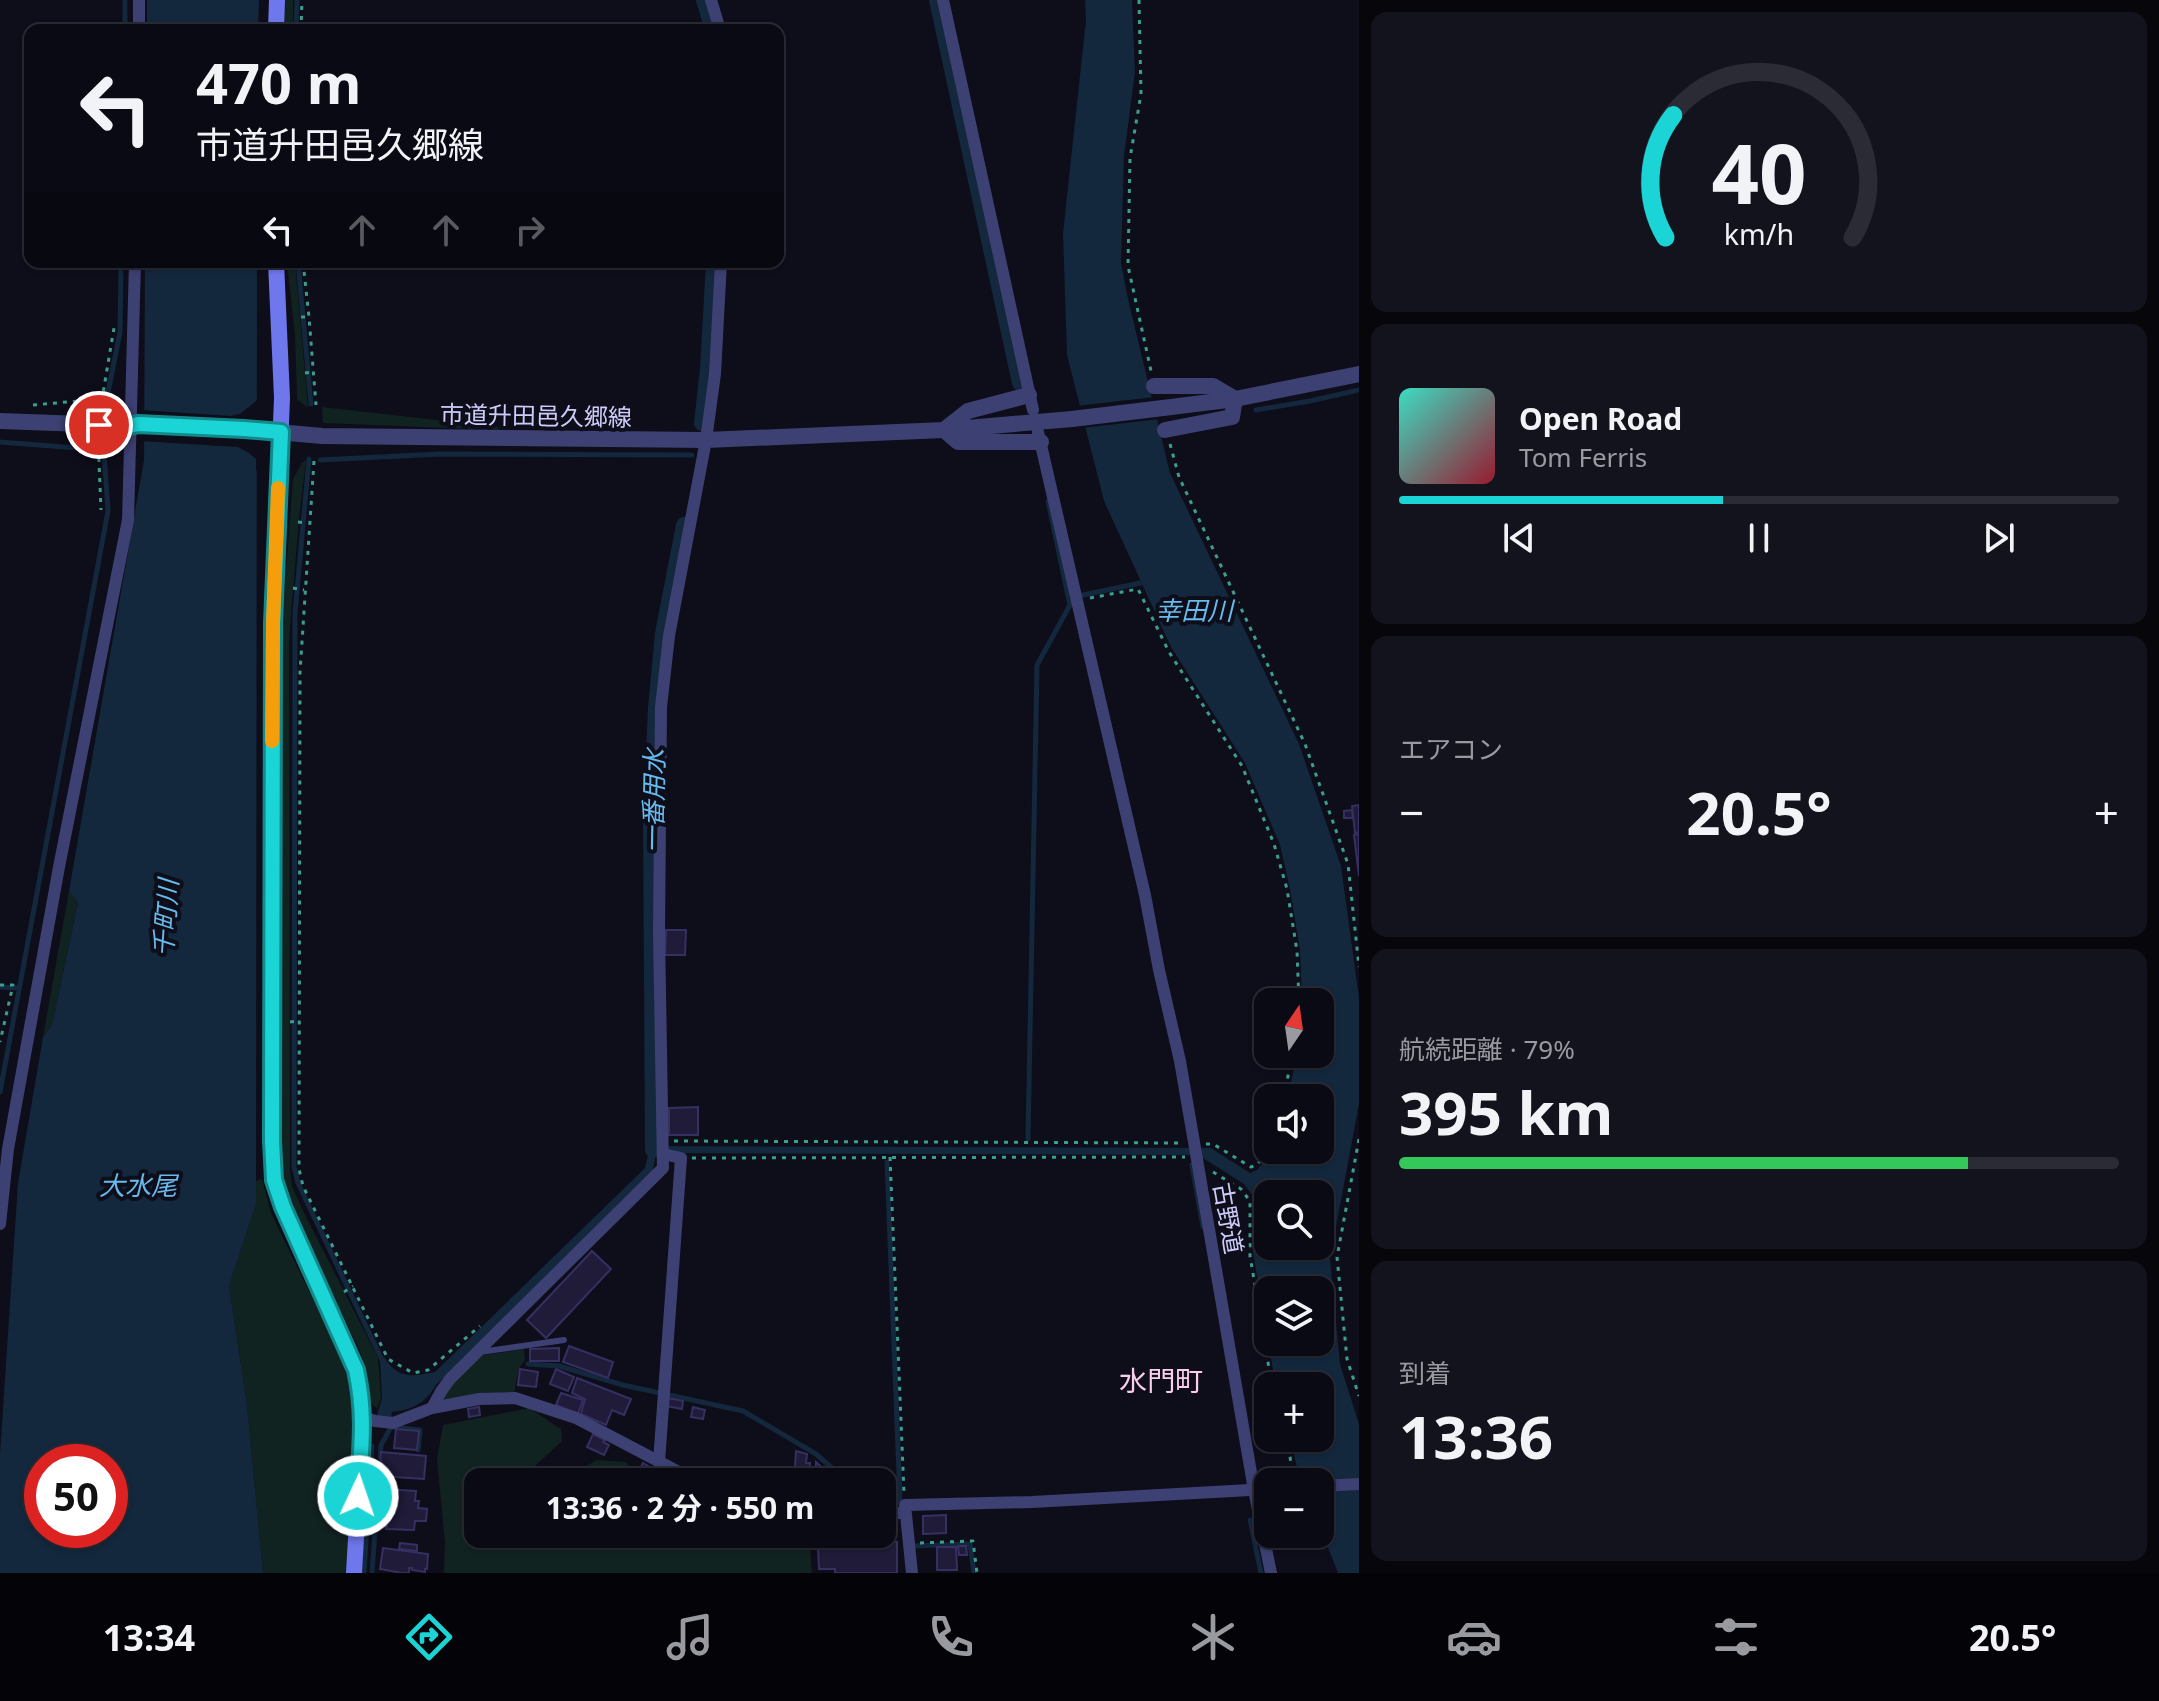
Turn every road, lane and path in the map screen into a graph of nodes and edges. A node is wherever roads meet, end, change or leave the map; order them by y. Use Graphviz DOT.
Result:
graph roads {
  1 [pos="139,0"];
  2 [pos="277,0"];
  3 [pos="302,0"];
  4 [pos="711,0"];
  5 [pos="943,0"];
  6 [pos="1139,0"];
  7 [pos="139,24"];
  8 [pos="276,24"];
  9 [pos="301,24"];
  10 [pos="718,24"];
  11 [pos="135,268"];
  12 [pos="276,268"];
  13 [pos="303,268"];
  14 [pos="721,268"];
  15 [pos="1359,374"];
  16 [pos="1154,386"];
  17 [pos="101,399"];
  18 [pos="1235,399"];
  19 [pos="1031,402"];
  20 [pos="316,405"];
  21 [pos="26,406"];
  22 [pos="0,421"];
  23 [pos="128,425"];
  24 [pos="944,430"];
  25 [pos="1165,430"];
  26 [pos="281,432"];
  27 [pos="1040,437"];
  28 [pos="706,440"];
  29 [pos="314,461"];
  30 [pos="299,522"];
  31 [pos="307,522"];
  32 [pos="294,588"];
  33 [pos="302,589"];
  34 [pos="1078,601"];
  35 [pos="298,822"];
  36 [pos="291,823"];
  37 [pos="1359,967"];
  38 [pos="0,985"];
  39 [pos="1298,988"];
  40 [pos="0,1042"];
  41 [pos="1359,1139"];
  42 [pos="681,1141"];
  43 [pos="663,1150"];
  44 [pos="1195,1152"];
  45 [pos="890,1157"];
  46 [pos="681,1158"];
  47 [pos="1258,1164"];
  48 [pos="0,1224"];
  49 [pos="480,1326"];
  50 [pos="564,1340"];
  51 [pos="476,1353"];
  52 [pos="1270,1372"];
  53 [pos="1359,1396"];
  54 [pos="432,1408"];
  55 [pos="369,1419"];
  56 [pos="659,1462"];
  57 [pos="671,1468"];
  58 [pos="1359,1484"];
  59 [pos="1334,1485"];
  60 [pos="1254,1490"];
  61 [pos="905,1509"];
  62 [pos="896,1511"];
  63 [pos="909,1543"];
  64 [pos="1266,1548"];
  65 [pos="354,1573"];
  66 [pos="912,1573"];
  67 [pos="977,1573"];
  68 [pos="1271,1573"];
  1 -- 7 [label="street"];
  2 -- 8 [label="main road"];
  3 -- 9 [label="path"];
  4 -- 10 [label="street"];
  5 -- 19 [label="street"];
  6 -- 16 [label="path"];
  11 -- 23 [label="street"];
  12 -- 26 [label="main road"];
  13 -- 20 [label="path"];
  14 -- 28 [label="street"];
  15 -- 18 [label="street"];
  16 -- 18 [label="street"];
  17 -- 21 [label="path"];
  18 -- 24 [label="street, 市道升田邑久郷線, bridge"];
  18 -- 25 [label="street"];
  19 -- 24 [label="street"];
  22 -- 23 [label="street, 市道升田邑久郷線, bridge"];
  23 -- 26 [label="street, 市道升田邑久郷線"];
  23 -- 48 [label="street"];
  24 -- 27 [label="street"];
  24 -- 28 [label="street, 市道升田邑久郷線"];
  25 -- 37 [label="path"];
  26 -- 28 [label="street, 市道升田邑久郷線"];
  26 -- 55 [label="main road"];
  27 -- 34 [label="street, 古野道"];
  28 -- 43 [label="street"];
  29 -- 31 [label="path"];
  30 -- 31 [label="path"];
  31 -- 33 [label="path"];
  32 -- 33 [label="path"];
  33 -- 35 [label="path"];
  34 -- 39 [label="path"];
  34 -- 44 [label="street, 古野道"];
  35 -- 36 [label="path"];
  35 -- 49 [label="path"];
  38 -- 40 [label="path"];
  41 -- 53 [label="path"];
  42 -- 44 [label="path"];
  43 -- 46 [label="street"];
  43 -- 51 [label="street"];
  44 -- 45 [label="path"];
  44 -- 47 [label="path"];
  44 -- 52 [label="path"];
  44 -- 60 [label="street, 古野道"];
  45 -- 46 [label="path"];
  45 -- 61 [label="path"];
  46 -- 56 [label="street"];
  50 -- 51 [label="lane"];
  51 -- 54 [label="street"];
  54 -- 55 [label="street"];
  54 -- 56 [label="street"];
  55 -- 65 [label="main road"];
  56 -- 57 [label="street"];
  58 -- 59 [label="street"];
  60 -- 61 [label="street"];
  61 -- 62 [label="street"];
  61 -- 63 [label="street"];
  63 -- 66 [label="street"];
  63 -- 67 [label="path"];
  64 -- 68 [label="street, 古野道"];
}
